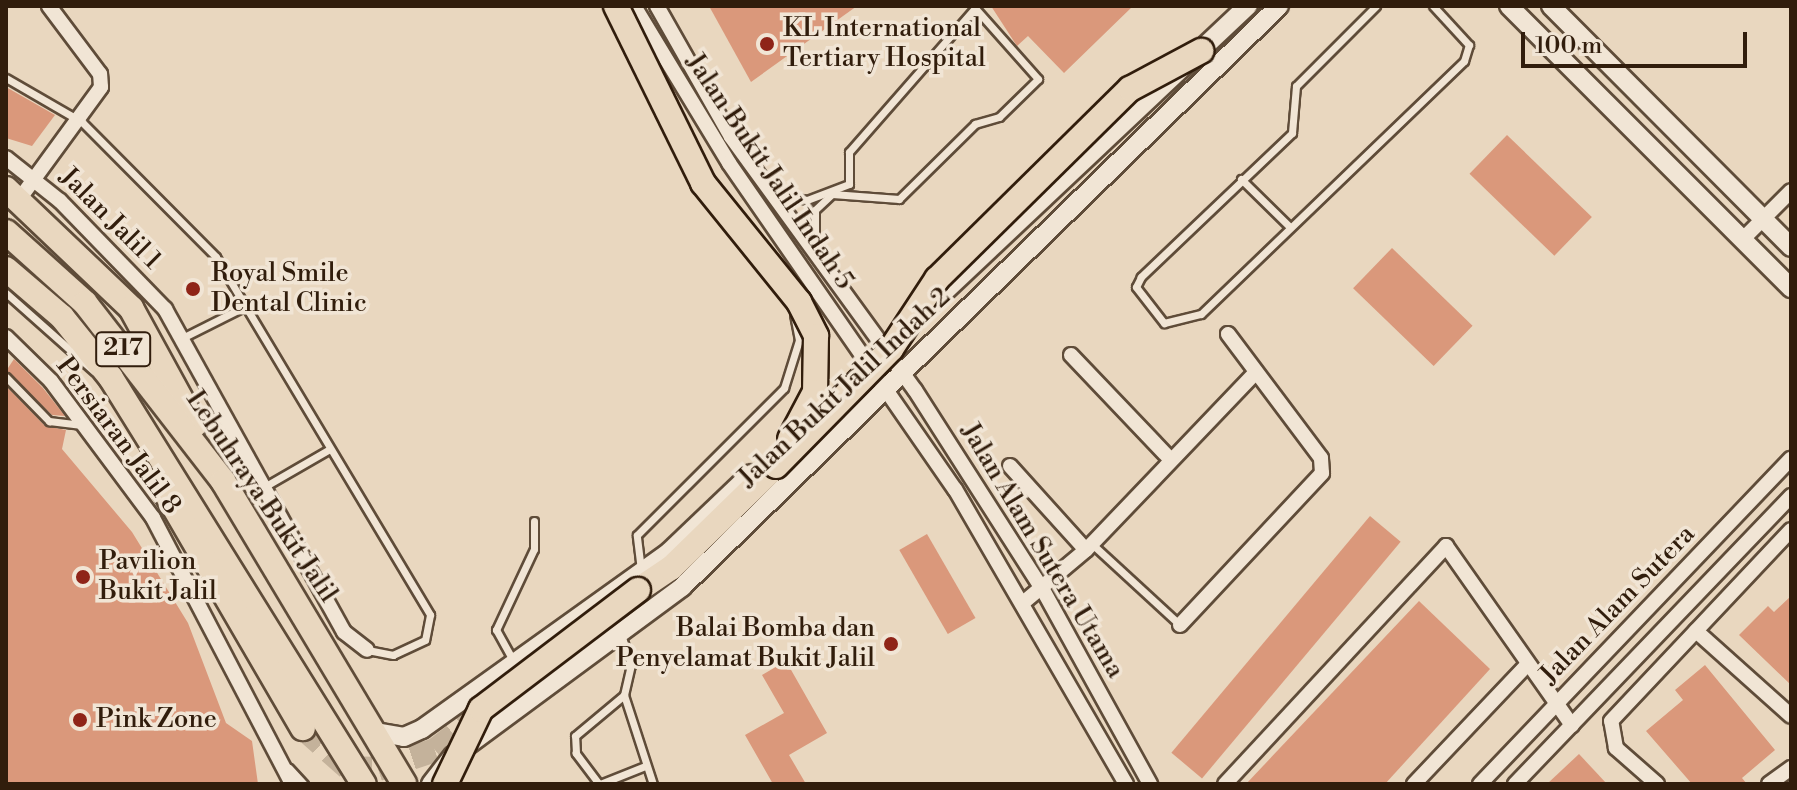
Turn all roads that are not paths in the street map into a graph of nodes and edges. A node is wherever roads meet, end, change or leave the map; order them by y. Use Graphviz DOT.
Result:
graph roads {
  1 [pos="49,6"];
  2 [pos="616,6"];
  3 [pos="634,6"];
  4 [pos="657,6"];
  5 [pos="1248,6"];
  6 [pos="1279,6"];
  7 [pos="1376,6"];
  8 [pos="1433,6"];
  9 [pos="1509,6"];
  10 [pos="1551,6"];
  11 [pos="1201,51"];
  12 [pos="6,78"];
  13 [pos="1644,104"];
  14 [pos="82,122"];
  15 [pos="1622,125"];
  16 [pos="744,155"];
  17 [pos="6,158"];
  18 [pos="1241,179"];
  19 [pos="36,181"];
  20 [pos="1791,191"];
  21 [pos="832,194"];
  22 [pos="12,195"];
  23 [pos="707,198"];
  24 [pos="1763,219"];
  25 [pos="1289,226"];
  26 [pos="6,232"];
  27 [pos="1742,240"];
  28 [pos="1791,247"];
  29 [pos="817,255"];
  30 [pos="6,269"];
  31 [pos="1791,288"];
  32 [pos="6,293"];
  33 [pos="246,306"];
  34 [pos="1228,334"];
  35 [pos="6,337"];
  36 [pos="182,338"];
  37 [pos="885,348"];
  38 [pos="1071,355"];
  39 [pos="869,362"];
  40 [pos="902,372"];
  41 [pos="1256,372"];
  42 [pos="6,377"];
  43 [pos="111,378"];
  44 [pos="886,385"];
  45 [pos="84,425"];
  46 [pos="328,450"];
  47 [pos="1791,459"];
  48 [pos="1171,460"];
  49 [pos="776,466"];
  50 [pos="1010,466"];
  51 [pos="223,481"];
  52 [pos="263,487"];
  53 [pos="1791,496"];
  54 [pos="534,521"];
  55 [pos="1790,533"];
  56 [pos="1013,543"];
  57 [pos="1089,547"];
  58 [pos="993,554"];
  59 [pos="641,572"];
  60 [pos="1043,590"];
  61 [pos="1024,602"];
  62 [pos="1180,625"];
  63 [pos="1696,631"];
  64 [pos="620,633"];
  65 [pos="367,650"];
  66 [pos="515,663"];
  67 [pos="1527,665"];
  68 [pos="624,695"];
  69 [pos="1555,704"];
  70 [pos="1791,716"];
  71 [pos="1572,725"];
  72 [pos="303,728"];
  73 [pos="376,732"];
  74 [pos="645,766"];
  75 [pos="1791,768"];
  76 [pos="300,783"];
  77 [pos="364,784"];
  78 [pos="404,784"];
  79 [pos="431,784"];
  80 [pos="445,784"];
  81 [pos="600,784"];
  82 [pos="653,784"];
  83 [pos="1126,784"];
  84 [pos="1150,784"];
  85 [pos="1225,784"];
  86 [pos="1414,784"];
  87 [pos="1480,784"];
  88 [pos="1515,784"];
  89 [pos="1657,784"];
  90 [pos="1769,784"];
  1 -- 14 [label="street"];
  2 -- 49 [label="highway, bridge"];
  3 -- 39 [label="street, Jalan Bukit Jalil Indah 5"];
  4 -- 16 [label="street, Jalan Bukit Jalil Indah 5"];
  5 -- 11 [label="street, Jalan Bukit Jalil Indah 2"];
  6 -- 40 [label="street, Jalan Bukit Jalil Indah 2"];
  7 -- 18 [label="lane"];
  8 -- 25 [label="lane"];
  9 -- 15 [label="street"];
  10 -- 13 [label="street"];
  11 -- 37 [label="street, Jalan Bukit Jalil Indah 2"];
  11 -- 49 [label="highway, bridge"];
  12 -- 14 [label="lane"];
  13 -- 15 [label="street"];
  13 -- 24 [label="street"];
  14 -- 19 [label="street"];
  14 -- 33 [label="lane"];
  15 -- 27 [label="street"];
  16 -- 21 [label="lane"];
  16 -- 29 [label="street, Jalan Bukit Jalil Indah 5"];
  17 -- 19 [label="street, Jalan Jalil 1"];
  18 -- 25 [label="lane"];
  18 -- 25 [label="lane"];
  19 -- 22 [label="street"];
  19 -- 36 [label="street, Jalan Jalil 1"];
  20 -- 24 [label="street"];
  21 -- 21 [label="lane"];
  21 -- 29 [label="lane"];
  22 -- 51 [label="highway"];
  23 -- 59 [label="lane"];
  24 -- 27 [label="street"];
  24 -- 28 [label="street"];
  26 -- 51 [label="highway, Lebuhraya Bukit Jalil / 217"];
  27 -- 31 [label="street"];
  29 -- 37 [label="street, Jalan Bukit Jalil Indah 5"];
  30 -- 43 [label="highway, 217"];
  32 -- 43 [label="lane"];
  33 -- 36 [label="lane"];
  33 -- 46 [label="lane"];
  34 -- 41 [label="street"];
  35 -- 45 [label="street, Persiaran Jalil 8"];
  36 -- 52 [label="street, Jalan Jalil 1"];
  37 -- 39 [label="street, Jalan Bukit Jalil Indah 2"];
  37 -- 40 [label="street, Jalan Alam Sutera Utama"];
  38 -- 48 [label="street"];
  39 -- 44 [label="street, Jalan Bukit Jalil Indah 5"];
  39 -- 59 [label="street, Jalan Bukit Jalil Indah 2"];
  40 -- 44 [label="street, Jalan Bukit Jalil Indah 2"];
  40 -- 56 [label="street, Jalan Alam Sutera Utama"];
  41 -- 48 [label="street"];
  41 -- 62 [label="street"];
  42 -- 45 [label="lane"];
  43 -- 72 [label="highway"];
  43 -- 77 [label="highway, 217"];
  44 -- 58 [label="street, Jalan Alam Sutera Utama"];
  44 -- 64 [label="street, Jalan Bukit Jalil Indah 2"];
  45 -- 76 [label="street, Persiaran Jalil 8"];
  46 -- 52 [label="lane"];
  46 -- 65 [label="lane"];
  47 -- 69 [label="street, Jalan Alam Sutera"];
  48 -- 57 [label="street"];
  49 -- 80 [label="highway, bridge"];
  50 -- 57 [label="street"];
  51 -- 73 [label="highway, Lebuhraya Bukit Jalil / 217"];
  52 -- 65 [label="street, Jalan Jalil 1"];
  53 -- 71 [label="street, Jalan Alam Sutera"];
  54 -- 66 [label="lane"];
  55 -- 63 [label="street"];
  56 -- 58 [label="street"];
  56 -- 60 [label="street, Jalan Alam Sutera Utama"];
  57 -- 60 [label="street"];
  57 -- 62 [label="lane"];
  58 -- 61 [label="street, Jalan Alam Sutera Utama"];
  59 -- 66 [label="street, Jalan Bukit Jalil Indah 2"];
  60 -- 61 [label="street"];
  60 -- 84 [label="street, Jalan Alam Sutera Utama"];
  61 -- 83 [label="street, Jalan Alam Sutera Utama"];
  63 -- 70 [label="street"];
  63 -- 89 [label="street"];
  64 -- 68 [label="lane"];
  64 -- 79 [label="street, Jalan Bukit Jalil Indah 2"];
  66 -- 73 [label="street, Jalan Bukit Jalil Indah 2"];
  67 -- 69 [label="street"];
  67 -- 85 [label="street"];
  67 -- 86 [label="street"];
  68 -- 74 [label="lane"];
  68 -- 81 [label="lane"];
  69 -- 71 [label="street"];
  69 -- 87 [label="street, Jalan Alam Sutera"];
  71 -- 88 [label="street, Jalan Alam Sutera"];
  73 -- 78 [label="highway, Lebuhraya Bukit Jalil / 217"];
  74 -- 81 [label="lane"];
  74 -- 82 [label="lane"];
  75 -- 90 [label="street"];
}
